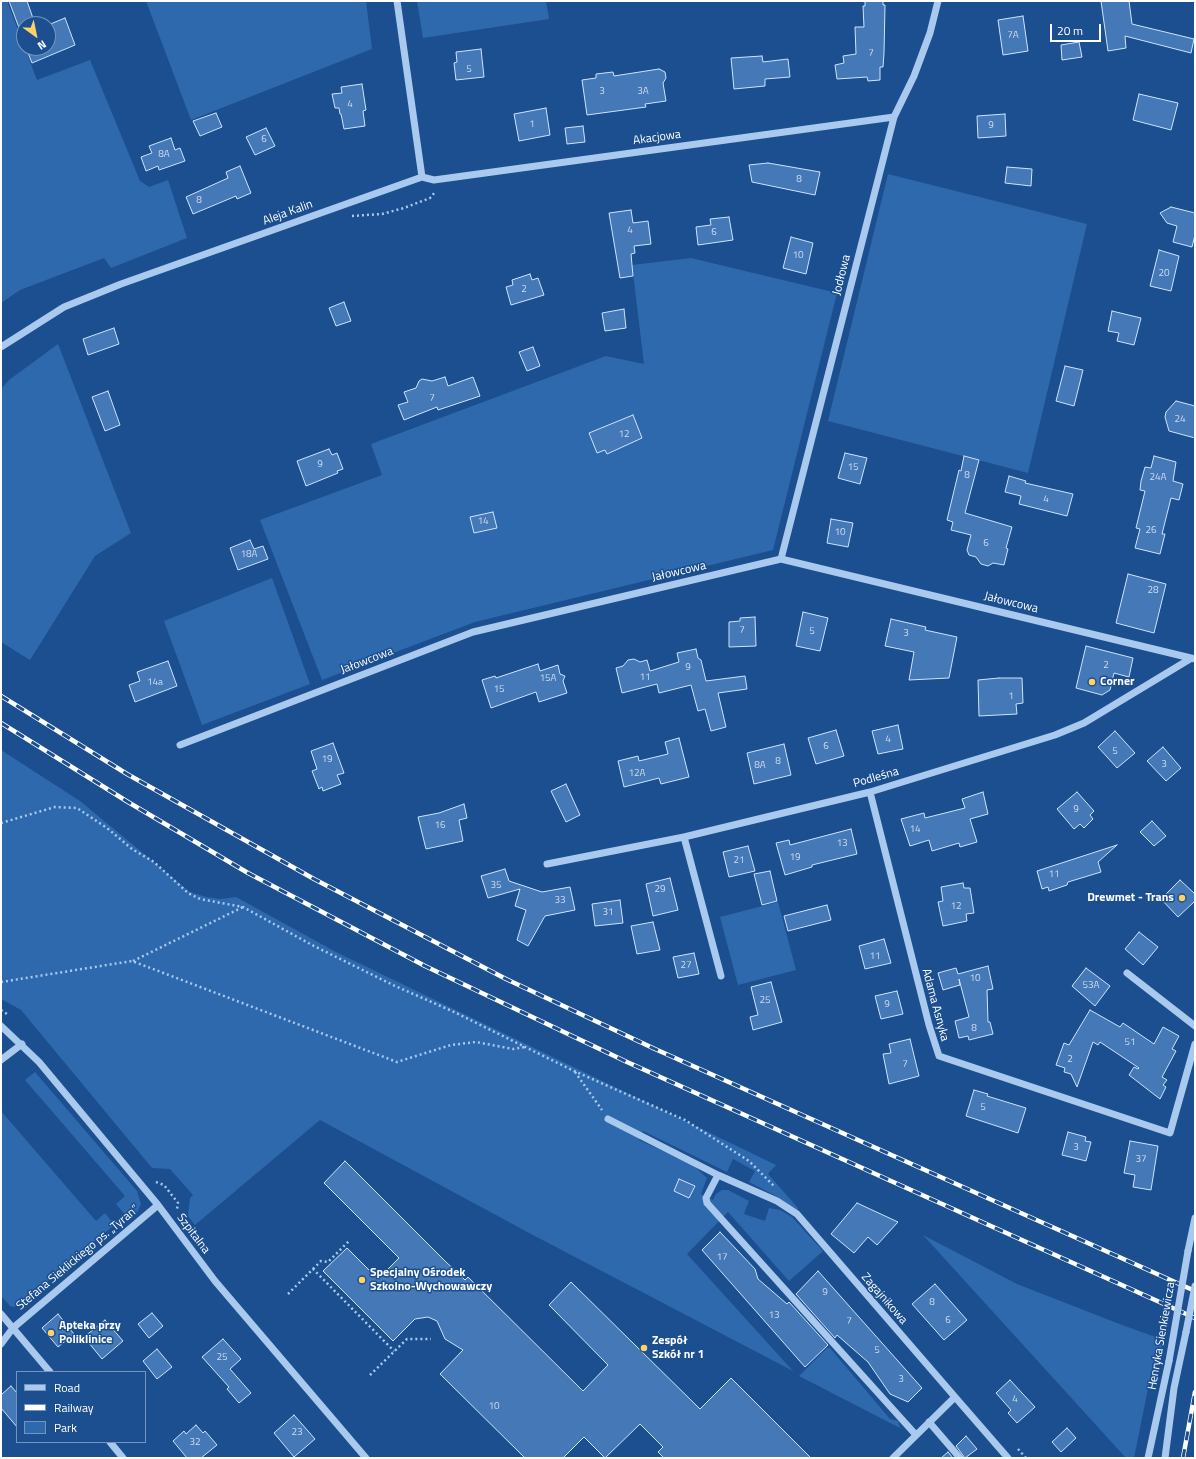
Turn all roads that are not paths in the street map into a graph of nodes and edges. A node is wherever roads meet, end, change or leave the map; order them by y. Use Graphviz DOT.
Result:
graph roads {
  1 [pos="397,1"];
  2 [pos="938,1"];
  3 [pos="894,118"];
  4 [pos="422,177"];
  5 [pos="1,348"];
  6 [pos="781,559"];
  7 [pos="1193,659"];
  8 [pos="180,745"];
  9 [pos="870,792"];
  10 [pos="684,837"];
  11 [pos="547,864"];
  12 [pos="1128,974"];
  13 [pos="721,976"];
  14 [pos="1,1026"];
  15 [pos="1195,1026"];
  16 [pos="22,1044"];
  17 [pos="1195,1044"];
  18 [pos="1,1060"];
  19 [pos="608,1119"];
  20 [pos="718,1174"];
  21 [pos="158,1205"];
  22 [pos="1195,1218"];
  23 [pos="1195,1286"];
  24 [pos="1,1314"];
  25 [pos="13,1328"];
  26 [pos="1,1344"];
  27 [pos="49,1371"];
  28 [pos="955,1397"];
  29 [pos="929,1422"];
  30 [pos="916,1435"];
  31 [pos="111,1443"];
  32 [pos="123,1458"];
  33 [pos="366,1458"];
  34 [pos="893,1458"];
  35 [pos="960,1458"];
  36 [pos="1008,1458"];
  37 [pos="1148,1458"];
  38 [pos="1165,1458"];
  1 -- 4 [label="street"];
  2 -- 3 [label="street, Jodłowa"];
  3 -- 4 [label="street, Akacjowa"];
  3 -- 6 [label="street, Jodłowa"];
  4 -- 5 [label="street, Aleja Kalin"];
  6 -- 7 [label="street, Jałowcowa"];
  6 -- 8 [label="street, Jałowcowa"];
  7 -- 9 [label="street, Podleśna"];
  9 -- 10 [label="street, Podleśna"];
  9 -- 17 [label="street, Adama Asnyka"];
  10 -- 11 [label="street, Podleśna"];
  10 -- 13 [label="street"];
  12 -- 15 [label="street"];
  14 -- 16 [label="street, Szpitalna"];
  16 -- 18 [label="street"];
  16 -- 21 [label="street, Szpitalna"];
  19 -- 20 [label="street, Zagajnikowa"];
  20 -- 28 [label="street, Zagajnikowa"];
  20 -- 30 [label="street"];
  21 -- 25 [label="street, Stefana Sieklickiego ps. „Tyran”"];
  21 -- 33 [label="street, Szpitalna"];
  22 -- 37 [label="street, Henryka Sienkiewicza, bridge"];
  23 -- 38 [label="street, Henryka Sienkiewicza, bridge"];
  24 -- 25 [label="street"];
  25 -- 26 [label="street, Stefana Sieklickiego ps. „Tyran”"];
  25 -- 27 [label="street"];
  28 -- 29 [label="street"];
  28 -- 36 [label="street, Zagajnikowa"];
  29 -- 30 [label="street"];
  29 -- 35 [label="street"];
  30 -- 34 [label="street"];
  31 -- 32 [label="street"];
}
